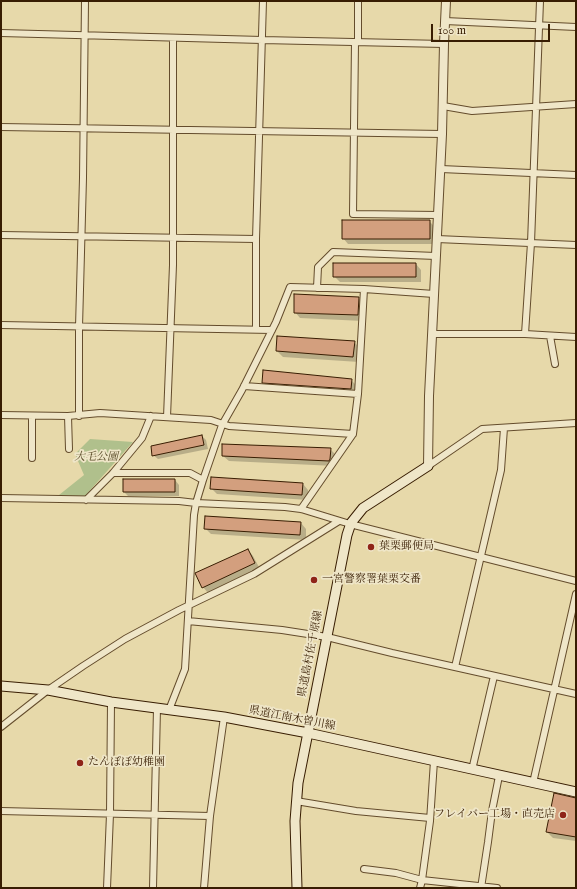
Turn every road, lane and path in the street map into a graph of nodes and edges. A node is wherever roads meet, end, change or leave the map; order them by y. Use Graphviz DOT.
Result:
graph roads {
  1 [pos="85,1"];
  2 [pos="263,1"];
  3 [pos="358,1"];
  4 [pos="446,1"];
  5 [pos="540,1"];
  6 [pos="445,21"];
  7 [pos="539,26"];
  8 [pos="576,27"];
  9 [pos="1,33"];
  10 [pos="84,35"];
  11 [pos="173,38"];
  12 [pos="262,40"];
  13 [pos="356,42"];
  14 [pos="444,44"];
  15 [pos="576,104"];
  16 [pos="443,106"];
  17 [pos="537,108"];
  18 [pos="1,127"];
  19 [pos="83,128"];
  20 [pos="173,130"];
  21 [pos="260,132"];
  22 [pos="354,133"];
  23 [pos="442,134"];
  24 [pos="441,170"];
  25 [pos="534,174"];
  26 [pos="576,175"];
  27 [pos="438,215"];
  28 [pos="1,235"];
  29 [pos="82,236"];
  30 [pos="173,237"];
  31 [pos="256,239"];
  32 [pos="437,239"];
  33 [pos="531,243"];
  34 [pos="576,245"];
  35 [pos="436,256"];
  36 [pos="317,288"];
  37 [pos="364,289"];
  38 [pos="434,294"];
  39 [pos="1,325"];
  40 [pos="79,327"];
  41 [pos="170,328"];
  42 [pos="256,329"];
  43 [pos="272,330"];
  44 [pos="432,334"];
  45 [pos="525,334"];
  46 [pos="550,336"];
  47 [pos="576,336"];
  48 [pos="555,364"];
  49 [pos="244,386"];
  50 [pos="358,394"];
  51 [pos="1,415"];
  52 [pos="32,416"];
  53 [pos="68,416"];
  54 [pos="79,416"];
  55 [pos="151,416"];
  56 [pos="167,417"];
  57 [pos="576,423"];
  58 [pos="222,425"];
  59 [pos="504,428"];
  60 [pos="353,434"];
  61 [pos="69,449"];
  62 [pos="32,458"];
  63 [pos="428,466"];
  64 [pos="113,473"];
  65 [pos="203,480"];
  66 [pos="1,498"];
  67 [pos="86,500"];
  68 [pos="196,503"];
  69 [pos="302,509"];
  70 [pos="339,521"];
  71 [pos="350,524"];
  72 [pos="481,558"];
  73 [pos="576,581"];
  74 [pos="576,594"];
  75 [pos="189,605"];
  76 [pos="188,621"];
  77 [pos="326,636"];
  78 [pos="456,667"];
  79 [pos="494,676"];
  80 [pos="1,686"];
  81 [pos="48,690"];
  82 [pos="554,690"];
  83 [pos="576,694"];
  84 [pos="111,702"];
  85 [pos="157,708"];
  86 [pos="170,710"];
  87 [pos="224,717"];
  88 [pos="1,727"];
  89 [pos="308,734"];
  90 [pos="434,761"];
  91 [pos="472,770"];
  92 [pos="499,776"];
  93 [pos="533,783"];
  94 [pos="576,792"];
  95 [pos="296,801"];
  96 [pos="1,811"];
  97 [pos="110,814"];
  98 [pos="155,814"];
  99 [pos="210,816"];
  100 [pos="430,818"];
  101 [pos="364,869"];
  102 [pos="422,880"];
  103 [pos="481,887"];
  104 [pos="107,888"];
  105 [pos="153,888"];
  106 [pos="204,888"];
  107 [pos="297,888"];
  108 [pos="420,888"];
  109 [pos="497,888"];
  1 -- 10 [label="street"];
  2 -- 12 [label="street"];
  3 -- 13 [label="street"];
  4 -- 6 [label="street"];
  5 -- 7 [label="street"];
  6 -- 7 [label="street"];
  6 -- 14 [label="street"];
  7 -- 8 [label="street"];
  7 -- 17 [label="street"];
  9 -- 10 [label="street"];
  10 -- 11 [label="street"];
  10 -- 19 [label="street"];
  11 -- 12 [label="street"];
  11 -- 20 [label="street"];
  12 -- 13 [label="street"];
  12 -- 21 [label="street"];
  13 -- 14 [label="street"];
  13 -- 22 [label="street"];
  14 -- 16 [label="street"];
  15 -- 17 [label="street"];
  16 -- 17 [label="street"];
  16 -- 23 [label="street"];
  17 -- 25 [label="street"];
  18 -- 19 [label="street"];
  19 -- 20 [label="street"];
  19 -- 29 [label="street"];
  20 -- 21 [label="street"];
  20 -- 30 [label="street"];
  21 -- 22 [label="street"];
  21 -- 31 [label="street"];
  22 -- 23 [label="street"];
  22 -- 27 [label="street"];
  23 -- 24 [label="street"];
  24 -- 25 [label="street"];
  24 -- 27 [label="street"];
  25 -- 26 [label="street"];
  25 -- 33 [label="street"];
  27 -- 32 [label="street"];
  28 -- 29 [label="street"];
  29 -- 30 [label="street"];
  29 -- 40 [label="street"];
  30 -- 31 [label="street"];
  30 -- 41 [label="street"];
  31 -- 42 [label="street"];
  32 -- 33 [label="street"];
  32 -- 35 [label="street"];
  33 -- 34 [label="street"];
  33 -- 45 [label="street"];
  35 -- 36 [label="street"];
  35 -- 38 [label="street"];
  36 -- 37 [label="street"];
  36 -- 43 [label="street"];
  37 -- 38 [label="street"];
  37 -- 50 [label="street"];
  38 -- 44 [label="street"];
  39 -- 40 [label="street"];
  40 -- 41 [label="street"];
  40 -- 54 [label="street"];
  41 -- 42 [label="street"];
  41 -- 56 [label="street"];
  42 -- 43 [label="street"];
  43 -- 49 [label="street"];
  44 -- 45 [label="street"];
  44 -- 63 [label="street"];
  45 -- 46 [label="street"];
  46 -- 47 [label="street"];
  46 -- 48 [label="street"];
  49 -- 50 [label="street"];
  49 -- 58 [label="street"];
  50 -- 60 [label="street"];
  51 -- 52 [label="street"];
  52 -- 53 [label="street"];
  52 -- 62 [label="street"];
  53 -- 54 [label="street"];
  53 -- 61 [label="street"];
  54 -- 55 [label="street"];
  55 -- 56 [label="street"];
  55 -- 64 [label="street"];
  56 -- 58 [label="street"];
  57 -- 59 [label="street"];
  58 -- 60 [label="street"];
  58 -- 65 [label="street"];
  59 -- 63 [label="street"];
  59 -- 72 [label="street"];
  60 -- 69 [label="street"];
  63 -- 71 [label="main road, 県道島村佐千原線"];
  64 -- 65 [label="street"];
  64 -- 67 [label="street"];
  65 -- 68 [label="street"];
  66 -- 67 [label="street"];
  67 -- 68 [label="street"];
  68 -- 69 [label="street"];
  68 -- 75 [label="street"];
  69 -- 70 [label="street"];
  70 -- 71 [label="street"];
  70 -- 75 [label="street"];
  71 -- 72 [label="street"];
  71 -- 77 [label="main road, 県道島村佐千原線"];
  72 -- 73 [label="street"];
  72 -- 78 [label="street"];
  74 -- 82 [label="street"];
  75 -- 76 [label="street"];
  75 -- 81 [label="street"];
  76 -- 77 [label="street"];
  76 -- 86 [label="street"];
  77 -- 78 [label="street"];
  77 -- 89 [label="main road, 県道島村佐千原線"];
  78 -- 79 [label="street"];
  79 -- 82 [label="street"];
  79 -- 91 [label="street"];
  80 -- 81 [label="main road, 県道江南木曽川線"];
  81 -- 84 [label="main road, 県道江南木曽川線"];
  81 -- 88 [label="street"];
  82 -- 83 [label="street"];
  82 -- 93 [label="street"];
  84 -- 85 [label="main road, 県道江南木曽川線"];
  84 -- 97 [label="street"];
  85 -- 86 [label="main road, 県道江南木曽川線"];
  85 -- 98 [label="street"];
  86 -- 87 [label="main road, 県道江南木曽川線"];
  87 -- 89 [label="main road, 県道江南木曽川線"];
  87 -- 99 [label="street"];
  89 -- 90 [label="main road, 県道江南木曽川線"];
  89 -- 95 [label="main road, 県道島村佐千原線"];
  90 -- 91 [label="main road, 県道江南木曽川線"];
  90 -- 100 [label="street"];
  91 -- 92 [label="main road, 県道江南木曽川線"];
  92 -- 93 [label="main road, 県道江南木曽川線"];
  92 -- 103 [label="street"];
  93 -- 94 [label="main road, 県道江南木曽川線"];
  95 -- 100 [label="street"];
  95 -- 107 [label="main road, 県道島村佐千原線"];
  96 -- 97 [label="street"];
  97 -- 98 [label="street"];
  97 -- 104 [label="street"];
  98 -- 99 [label="street"];
  98 -- 105 [label="street"];
  99 -- 106 [label="street"];
  100 -- 102 [label="street"];
  101 -- 102 [label="street"];
  102 -- 103 [label="street"];
  102 -- 108 [label="street"];
  103 -- 109 [label="street"];
}
